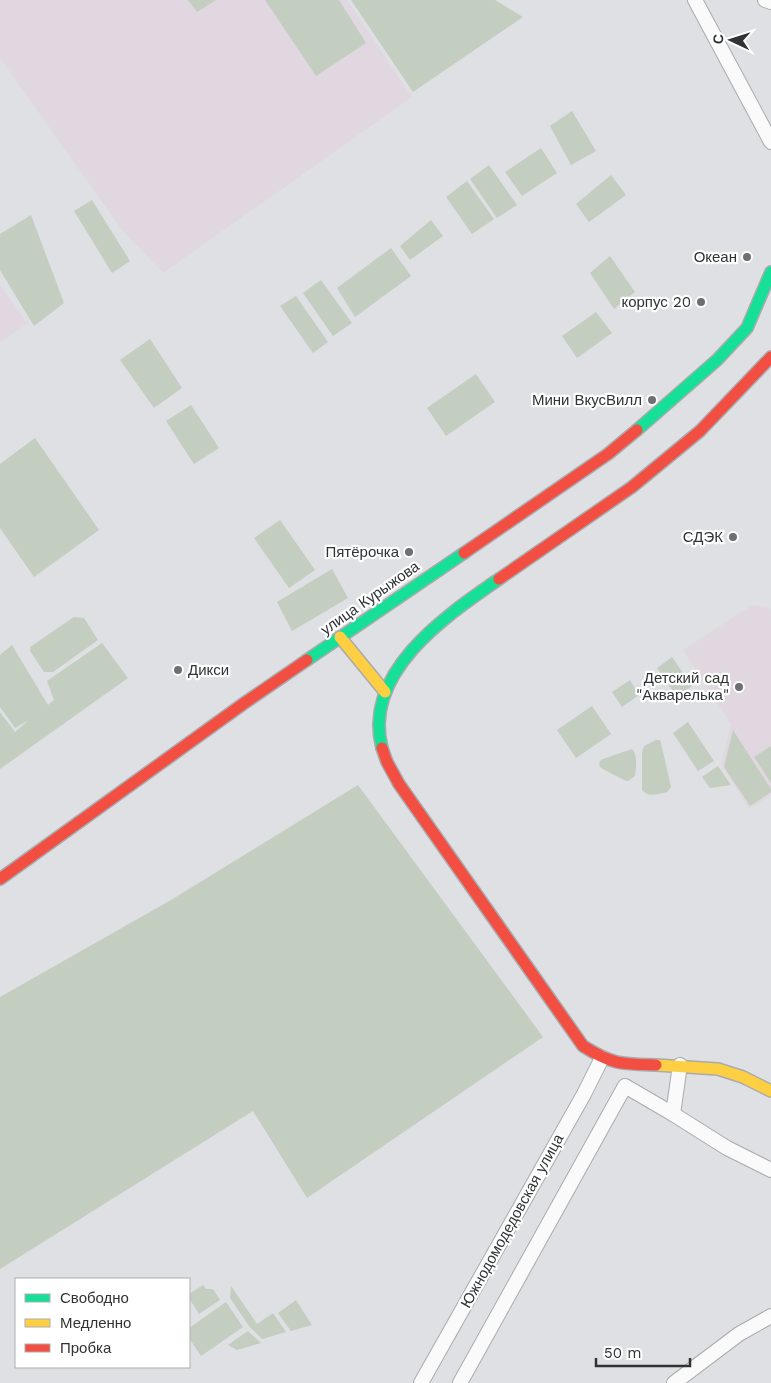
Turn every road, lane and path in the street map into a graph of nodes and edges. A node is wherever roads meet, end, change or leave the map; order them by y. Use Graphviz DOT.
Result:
graph roads {
  1 [pos="695,0"];
  2 [pos="765,0"];
  3 [pos="771,2"];
  4 [pos="771,142"];
  5 [pos="771,272"];
  6 [pos="771,357"];
  7 [pos="340,638"];
  8 [pos="386,692"];
  9 [pos="0,879"];
  10 [pos="602,1058"];
  11 [pos="680,1065"];
  12 [pos="771,1091"];
  13 [pos="673,1114"];
  14 [pos="771,1170"];
  15 [pos="771,1316"];
  16 [pos="421,1383"];
  17 [pos="460,1383"];
  18 [pos="674,1383"];
  1 -- 4 [label="street"];
  2 -- 3 [label="street"];
  5 -- 7 [label="street, улица Курыжова"];
  6 -- 8 [label="street"];
  7 -- 8 [label="street"];
  7 -- 9 [label="street, улица Курыжова"];
  8 -- 10 [label="street"];
  10 -- 11 [label="street"];
  10 -- 16 [label="street, Южнодомодедовская улица"];
  11 -- 12 [label="street"];
  11 -- 13 [label="street"];
  13 -- 14 [label="street"];
  13 -- 17 [label="street"];
  15 -- 18 [label="street"];
}
